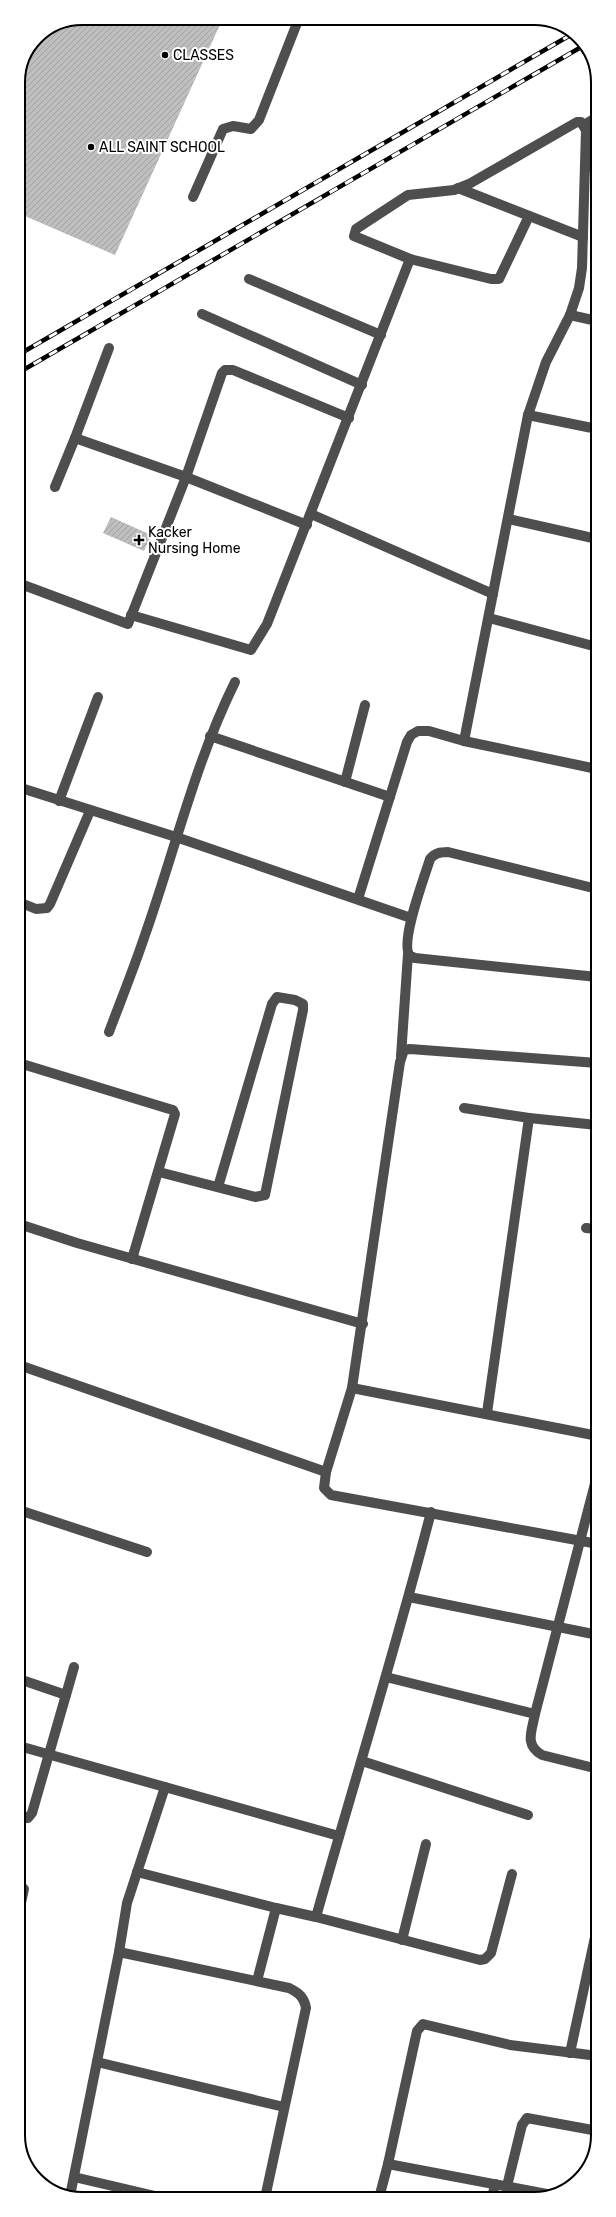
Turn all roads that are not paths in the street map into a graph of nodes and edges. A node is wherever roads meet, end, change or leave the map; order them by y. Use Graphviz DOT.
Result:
graph roads {
  1 [pos="296,25"];
  2 [pos="591,121"];
  3 [pos="584,125"];
  4 [pos="585,166"];
  5 [pos="591,167"];
  6 [pos="458,188"];
  7 [pos="193,197"];
  8 [pos="529,216"];
  9 [pos="583,237"];
  10 [pos="410,259"];
  11 [pos="249,279"];
  12 [pos="202,314"];
  13 [pos="570,315"];
  14 [pos="591,320"];
  15 [pos="381,335"];
  16 [pos="109,348"];
  17 [pos="362,385"];
  18 [pos="528,415"];
  19 [pos="350,418"];
  20 [pos="591,428"];
  21 [pos="75,438"];
  22 [pos="186,477"];
  23 [pos="55,488"];
  24 [pos="311,514"];
  25 [pos="508,519"];
  26 [pos="307,525"];
  27 [pos="591,538"];
  28 [pos="25,586"];
  29 [pos="493,594"];
  30 [pos="131,615"];
  31 [pos="489,618"];
  32 [pos="591,645"];
  33 [pos="236,682"];
  34 [pos="98,697"];
  35 [pos="365,705"];
  36 [pos="210,736"];
  37 [pos="464,741"];
  38 [pos="591,768"];
  39 [pos="345,782"];
  40 [pos="25,789"];
  41 [pos="390,797"];
  42 [pos="59,801"];
  43 [pos="90,810"];
  44 [pos="176,838"];
  45 [pos="591,888"];
  46 [pos="358,899"];
  47 [pos="25,905"];
  48 [pos="411,918"];
  49 [pos="408,954"];
  50 [pos="591,975"];
  51 [pos="109,1032"];
  52 [pos="400,1062"];
  53 [pos="591,1063"];
  54 [pos="25,1065"];
  55 [pos="464,1108"];
  56 [pos="529,1118"];
  57 [pos="591,1123"];
  58 [pos="159,1172"];
  59 [pos="218,1187"];
  60 [pos="25,1226"];
  61 [pos="586,1228"];
  62 [pos="591,1228"];
  63 [pos="132,1259"];
  64 [pos="363,1324"];
  65 [pos="25,1367"];
  66 [pos="352,1388"];
  67 [pos="487,1413"];
  68 [pos="591,1435"];
  69 [pos="326,1472"];
  70 [pos="591,1497"];
  71 [pos="25,1512"];
  72 [pos="431,1512"];
  73 [pos="579,1540"];
  74 [pos="591,1543"];
  75 [pos="147,1552"];
  76 [pos="409,1597"];
  77 [pos="557,1627"];
  78 [pos="591,1634"];
  79 [pos="74,1667"];
  80 [pos="386,1678"];
  81 [pos="25,1681"];
  82 [pos="66,1694"];
  83 [pos="535,1714"];
  84 [pos="25,1748"];
  85 [pos="50,1754"];
  86 [pos="362,1761"];
  87 [pos="591,1767"];
  88 [pos="166,1787"];
  89 [pos="528,1815"];
  90 [pos="25,1816"];
  91 [pos="339,1836"];
  92 [pos="426,1844"];
  93 [pos="137,1872"];
  94 [pos="512,1874"];
  95 [pos="276,1908"];
  96 [pos="316,1917"];
  97 [pos="402,1940"];
  98 [pos="119,1952"];
  99 [pos="591,1956"];
  100 [pos="257,1981"];
  101 [pos="570,2053"];
  102 [pos="591,2055"];
  103 [pos="97,2062"];
  104 [pos="284,2107"];
  105 [pos="591,2130"];
  106 [pos="388,2164"];
  107 [pos="74,2177"];
  108 [pos="496,2184"];
  109 [pos="507,2186"];
  110 [pos="71,2191"];
  111 [pos="138,2192"];
  112 [pos="266,2192"];
  113 [pos="381,2192"];
  114 [pos="494,2192"];
  115 [pos="536,2192"];
  1 -- 7 [label="street"];
  2 -- 3 [label="street"];
  3 -- 4 [label="street"];
  3 -- 6 [label="street"];
  4 -- 5 [label="street"];
  4 -- 9 [label="street"];
  6 -- 8 [label="street"];
  6 -- 10 [label="street"];
  8 -- 9 [label="street"];
  8 -- 10 [label="street"];
  9 -- 13 [label="street"];
  10 -- 15 [label="street"];
  11 -- 15 [label="street"];
  12 -- 17 [label="street"];
  13 -- 14 [label="street"];
  13 -- 18 [label="street"];
  15 -- 17 [label="street"];
  16 -- 21 [label="street"];
  17 -- 19 [label="street"];
  18 -- 20 [label="street"];
  18 -- 25 [label="street"];
  19 -- 22 [label="street"];
  19 -- 24 [label="street"];
  21 -- 22 [label="street"];
  21 -- 23 [label="street"];
  22 -- 26 [label="street"];
  22 -- 30 [label="street"];
  24 -- 26 [label="street"];
  24 -- 29 [label="street"];
  25 -- 27 [label="street"];
  25 -- 29 [label="street"];
  26 -- 30 [label="street"];
  28 -- 30 [label="street"];
  29 -- 31 [label="street"];
  31 -- 32 [label="street"];
  31 -- 37 [label="street"];
  33 -- 36 [label="street"];
  34 -- 42 [label="street"];
  35 -- 39 [label="street"];
  36 -- 39 [label="street"];
  36 -- 44 [label="street"];
  37 -- 38 [label="street"];
  37 -- 41 [label="street"];
  39 -- 41 [label="street"];
  40 -- 42 [label="street"];
  41 -- 46 [label="street"];
  42 -- 43 [label="street"];
  43 -- 44 [label="street"];
  43 -- 47 [label="street"];
  44 -- 46 [label="street"];
  44 -- 51 [label="street"];
  45 -- 48 [label="street"];
  46 -- 48 [label="street"];
  48 -- 49 [label="street"];
  49 -- 50 [label="street"];
  49 -- 52 [label="street"];
  52 -- 53 [label="street"];
  52 -- 64 [label="street"];
  54 -- 58 [label="street"];
  55 -- 56 [label="street"];
  56 -- 57 [label="street"];
  56 -- 67 [label="street"];
  58 -- 59 [label="street"];
  58 -- 63 [label="street"];
  59 -- 59 [label="street"];
  60 -- 63 [label="street"];
  61 -- 62 [label="street"];
  63 -- 64 [label="street"];
  64 -- 66 [label="street"];
  65 -- 69 [label="street"];
  66 -- 67 [label="street"];
  66 -- 69 [label="street"];
  67 -- 68 [label="street"];
  69 -- 72 [label="street"];
  70 -- 73 [label="street"];
  71 -- 75 [label="street"];
  72 -- 73 [label="street"];
  72 -- 76 [label="street"];
  73 -- 74 [label="street"];
  73 -- 77 [label="street"];
  76 -- 77 [label="street"];
  76 -- 80 [label="street"];
  77 -- 78 [label="street"];
  77 -- 83 [label="street"];
  79 -- 82 [label="street"];
  80 -- 83 [label="street"];
  80 -- 86 [label="street"];
  81 -- 82 [label="street"];
  82 -- 85 [label="street"];
  83 -- 87 [label="street"];
  84 -- 85 [label="street"];
  85 -- 88 [label="street"];
  85 -- 90 [label="street"];
  86 -- 89 [label="street"];
  86 -- 91 [label="street"];
  88 -- 91 [label="street"];
  88 -- 93 [label="street"];
  91 -- 96 [label="street"];
  92 -- 97 [label="street"];
  93 -- 95 [label="street"];
  93 -- 98 [label="street"];
  94 -- 97 [label="street"];
  95 -- 96 [label="street"];
  95 -- 100 [label="street"];
  96 -- 97 [label="street"];
  98 -- 100 [label="street"];
  98 -- 103 [label="street"];
  99 -- 101 [label="street"];
  100 -- 104 [label="street"];
  101 -- 102 [label="street"];
  101 -- 106 [label="street"];
  103 -- 104 [label="street"];
  103 -- 107 [label="street"];
  104 -- 112 [label="street"];
  105 -- 109 [label="street"];
  106 -- 108 [label="street"];
  106 -- 113 [label="street"];
  107 -- 110 [label="street"];
  107 -- 111 [label="street"];
  108 -- 109 [label="street"];
  108 -- 114 [label="street"];
  109 -- 115 [label="street"];
}
